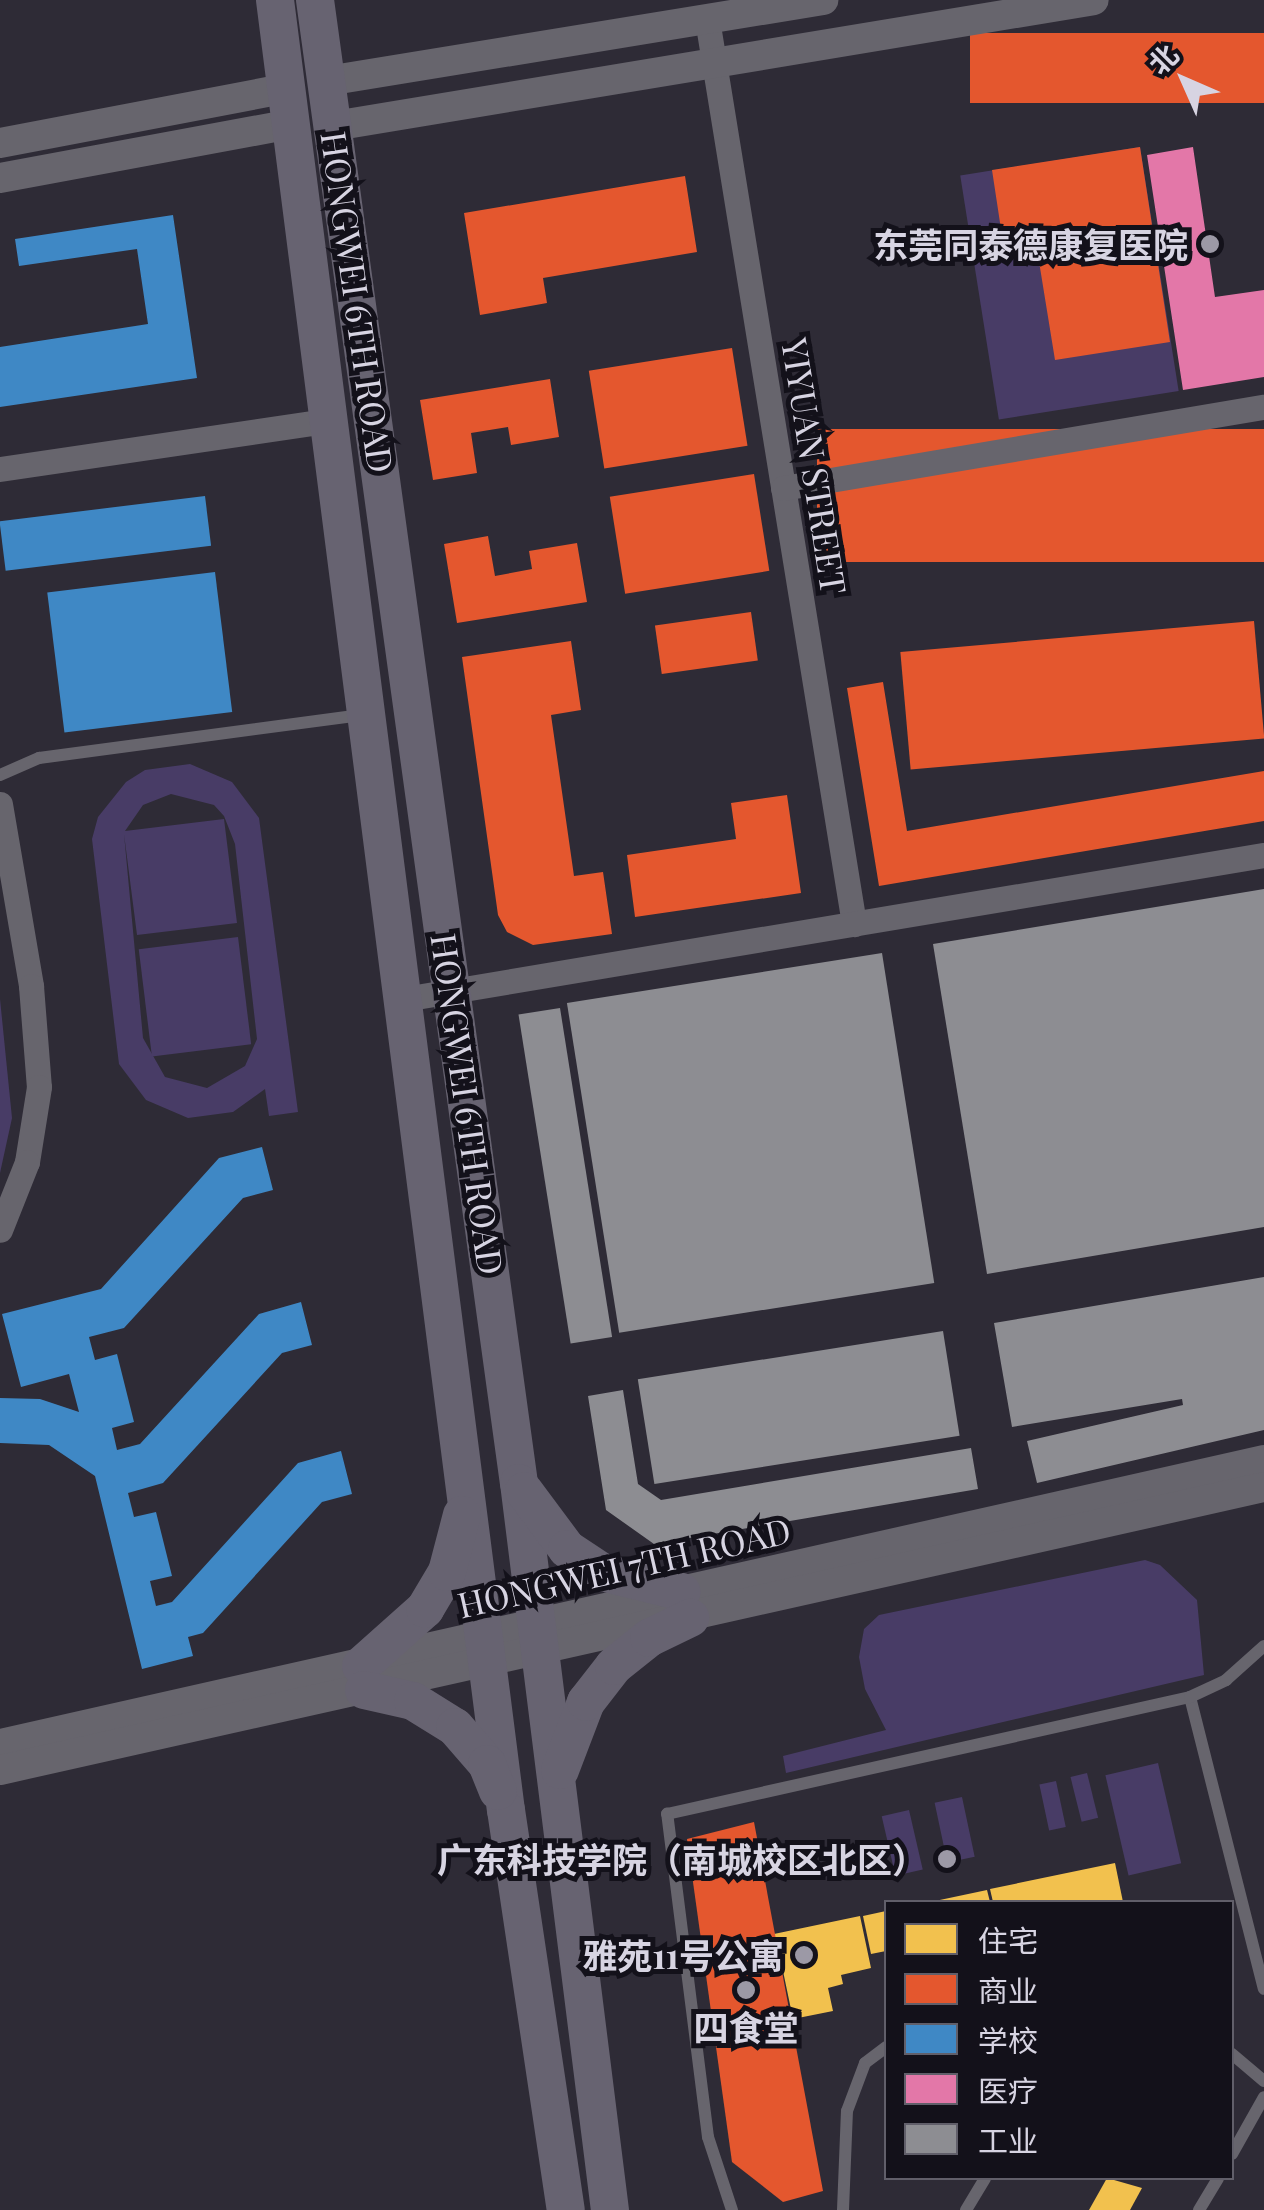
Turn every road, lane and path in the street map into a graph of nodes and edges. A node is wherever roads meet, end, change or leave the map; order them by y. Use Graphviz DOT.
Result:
graph roads {
  1 [pos="276,0"];
  2 [pos="315,0"];
  3 [pos="823,0"];
  4 [pos="1094,0"];
  5 [pos="706,19"];
  6 [pos="714,63"];
  7 [pos="327,81"];
  8 [pos="290,106"];
  9 [pos="334,126"];
  10 [pos="0,143"];
  11 [pos="0,178"];
  12 [pos="1264,407"];
  13 [pos="331,420"];
  14 [pos="0,470"];
  15 [pos="783,488"];
  16 [pos="368,714"];
  17 [pos="0,775"];
  18 [pos="0,804"];
  19 [pos="1264,855"];
  20 [pos="854,924"];
  21 [pos="452,991"];
  22 [pos="404,1000"];
  23 [pos="0,1230"];
  24 [pos="1264,1460"];
  25 [pos="519,1483"];
  26 [pos="465,1488"];
  27 [pos="1264,1488"];
  28 [pos="686,1605"];
  29 [pos="538,1638"];
  30 [pos="1264,1646"];
  31 [pos="487,1649"];
  32 [pos="363,1678"];
  33 [pos="1190,1697"];
  34 [pos="0,1744"];
  35 [pos="0,1770"];
  36 [pos="556,1786"];
  37 [pos="506,1810"];
  38 [pos="1264,1990"];
  39 [pos="884,2049"];
  40 [pos="1234,2056"];
  41 [pos="1264,2081"];
  42 [pos="1264,2097"];
  43 [pos="1234,2150"];
  44 [pos="984,2180"];
  45 [pos="1217,2180"];
  46 [pos="566,2210"];
  47 [pos="610,2210"];
  48 [pos="732,2210"];
  49 [pos="843,2210"];
  50 [pos="966,2210"];
  51 [pos="1200,2210"];
  1 -- 8 [label="main road, HONGWEI 6TH ROAD"];
  2 -- 7 [label="main road, HONGWEI 6TH ROAD"];
  3 -- 5 [label="street"];
  4 -- 6 [label="street"];
  5 -- 6 [label="street, YIYUAN STREET"];
  5 -- 7 [label="street"];
  6 -- 9 [label="street"];
  6 -- 15 [label="street, YIYUAN STREET"];
  7 -- 9 [label="main road, HONGWEI 6TH ROAD"];
  8 -- 10 [label="street"];
  8 -- 11 [label="street"];
  8 -- 13 [label="main road, HONGWEI 6TH ROAD"];
  9 -- 21 [label="main road, HONGWEI 6TH ROAD"];
  12 -- 15 [label="street"];
  13 -- 14 [label="street"];
  13 -- 16 [label="main road, HONGWEI 6TH ROAD"];
  15 -- 20 [label="street, YIYUAN STREET"];
  16 -- 17 [label="lane"];
  16 -- 22 [label="main road, HONGWEI 6TH ROAD"];
  18 -- 23 [label="street"];
  19 -- 20 [label="street"];
  20 -- 21 [label="street"];
  21 -- 22 [label="street"];
  21 -- 25 [label="main road, HONGWEI 6TH ROAD"];
  22 -- 26 [label="main road, HONGWEI 6TH ROAD"];
  24 -- 28 [label="street, HONGWEI 7TH ROAD"];
  25 -- 28 [label="main road"];
  25 -- 29 [label="main road, HONGWEI 6TH ROAD"];
  26 -- 31 [label="main road, HONGWEI 6TH ROAD"];
  26 -- 32 [label="main road"];
  27 -- 28 [label="street, HONGWEI 7TH ROAD"];
  28 -- 29 [label="street, HONGWEI 7TH ROAD"];
  28 -- 36 [label="main road"];
  29 -- 31 [label="street, HONGWEI 7TH ROAD"];
  29 -- 36 [label="main road, HONGWEI 6TH ROAD"];
  30 -- 33 [label="lane"];
  31 -- 32 [label="street, HONGWEI 7TH ROAD"];
  31 -- 37 [label="main road, HONGWEI 6TH ROAD"];
  32 -- 34 [label="street, HONGWEI 7TH ROAD"];
  32 -- 35 [label="street, HONGWEI 7TH ROAD"];
  32 -- 37 [label="main road"];
  33 -- 38 [label="lane"];
  33 -- 48 [label="lane"];
  36 -- 47 [label="main road, HONGWEI 6TH ROAD"];
  37 -- 46 [label="main road, HONGWEI 6TH ROAD"];
  39 -- 49 [label="lane"];
  40 -- 41 [label="lane"];
  42 -- 43 [label="lane"];
  44 -- 50 [label="lane"];
  45 -- 51 [label="lane"];
}
